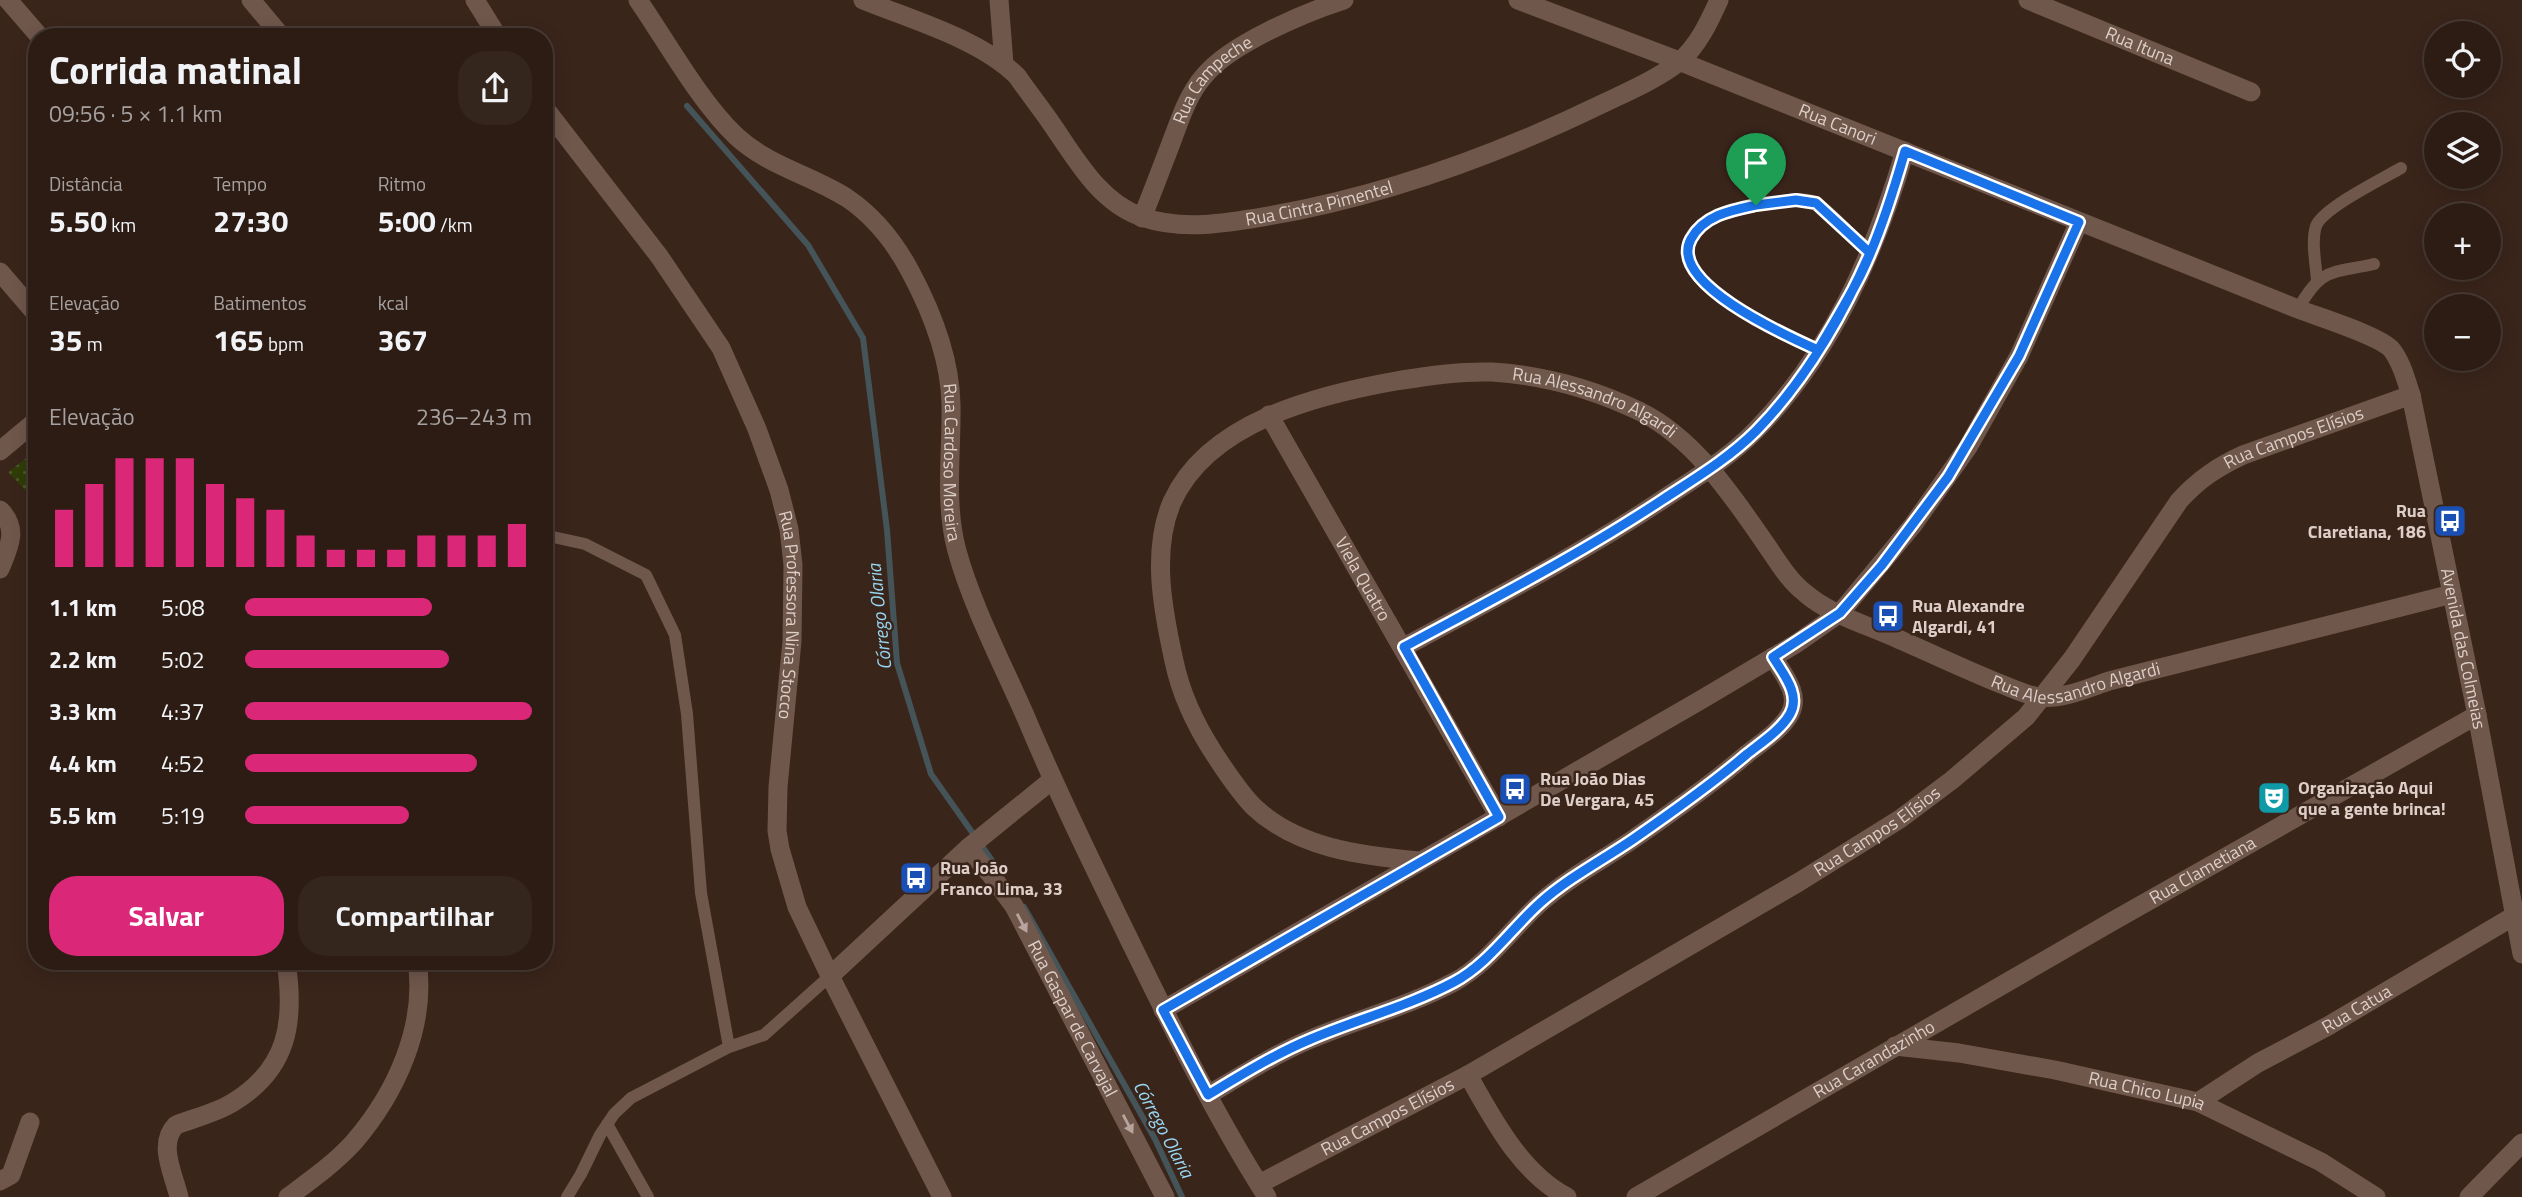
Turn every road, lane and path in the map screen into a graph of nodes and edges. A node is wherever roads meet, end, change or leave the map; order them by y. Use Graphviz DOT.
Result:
graph roads {
  1 [pos="8,0"];
  2 [pos="251,0"];
  3 [pos="475,0"];
  4 [pos="638,0"];
  5 [pos="863,0"];
  6 [pos="999,0"];
  7 [pos="1518,0"];
  8 [pos="1719,0"];
  9 [pos="2028,0"];
  10 [pos="1331,2"];
  11 [pos="32,28"];
  12 [pos="274,28"];
  13 [pos="492,28"];
  14 [pos="1679,61"];
  15 [pos="1004,64"];
  16 [pos="2251,92"];
  17 [pos="553,119"];
  18 [pos="1905,151"];
  19 [pos="2401,167"];
  20 [pos="1142,218"];
  21 [pos="2079,222"];
  22 [pos="1870,253"];
  23 [pos="2374,264"];
  24 [pos="0,272"];
  25 [pos="2317,281"];
  26 [pos="28,305"];
  27 [pos="2298,309"];
  28 [pos="2351,330"];
  29 [pos="1818,350"];
  30 [pos="2411,395"];
  31 [pos="1269,415"];
  32 [pos="28,428"];
  33 [pos="0,451"];
  34 [pos="1711,469"];
  35 [pos="0,510"];
  36 [pos="553,537"];
  37 [pos="0,569"];
  38 [pos="2452,594"];
  39 [pos="1840,613"];
  40 [pos="1404,647"];
  41 [pos="1773,657"];
  42 [pos="2043,698"];
  43 [pos="2477,716"];
  44 [pos="1052,780"];
  45 [pos="1499,817"];
  46 [pos="971,845"];
  47 [pos="1419,861"];
  48 [pos="2514,916"];
  49 [pos="2113,921"];
  50 [pos="2522,954"];
  51 [pos="287,970"];
  52 [pos="418,970"];
  53 [pos="830,976"];
  54 [pos="1163,1010"];
  55 [pos="1895,1046"];
  56 [pos="729,1047"];
  57 [pos="1468,1075"];
  58 [pos="1208,1095"];
  59 [pos="2198,1102"];
  60 [pos="30,1122"];
  61 [pos="607,1124"];
  62 [pos="2522,1143"];
  63 [pos="0,1181"];
  64 [pos="1263,1191"];
  65 [pos="179,1197"];
  66 [pos="288,1197"];
  67 [pos="567,1197"];
  68 [pos="648,1197"];
  69 [pos="942,1197"];
  70 [pos="1165,1197"];
  71 [pos="1567,1197"];
  72 [pos="1636,1197"];
  73 [pos="2376,1197"];
  74 [pos="2469,1197"];
  1 -- 11 [label="street"];
  2 -- 12 [label="street"];
  3 -- 13 [label="street"];
  4 -- 44 [label="street, Rua Cardoso Moreira"];
  5 -- 15 [label="street, Rua Cintra Pimentel"];
  6 -- 15 [label="street"];
  7 -- 14 [label="street, Rua Canori"];
  8 -- 14 [label="street, Rua Cintra Pimentel"];
  9 -- 16 [label="street, Rua Ituna"];
  10 -- 20 [label="street, Rua Campeche"];
  14 -- 18 [label="street, Rua Canori"];
  14 -- 20 [label="street, Rua Cintra Pimentel"];
  15 -- 20 [label="street, Rua Cintra Pimentel"];
  17 -- 53 [label="street, Rua Professora Nina Stocco"];
  18 -- 21 [label="street, Rua Canori"];
  18 -- 22 [label="street"];
  19 -- 25 [label="lane"];
  21 -- 27 [label="street, Rua Canori"];
  21 -- 39 [label="street"];
  22 -- 29 [label="street"];
  22 -- 29 [label="lane"];
  23 -- 25 [label="lane"];
  24 -- 26 [label="street"];
  25 -- 27 [label="lane"];
  27 -- 28 [label="street, Rua Canori"];
  28 -- 30 [label="street, Avenida das Colmeias"];
  29 -- 34 [label="street"];
  30 -- 38 [label="street, Avenida das Colmeias"];
  30 -- 42 [label="street, Rua Campos Elísios"];
  31 -- 34 [label="street, Rua Alessandro Algardi"];
  31 -- 40 [label="street, Viela Quatro"];
  31 -- 47 [label="street, Rua Alessandro Algardi"];
  32 -- 33 [label="street"];
  34 -- 39 [label="street, Rua Alessandro Algardi"];
  34 -- 40 [label="street"];
  35 -- 37 [label="street"];
  36 -- 56 [label="lane"];
  38 -- 42 [label="street, Rua Alessandro Algardi"];
  38 -- 43 [label="street, Avenida das Colmeias"];
  39 -- 41 [label="street"];
  39 -- 42 [label="street, Rua Alessandro Algardi"];
  40 -- 45 [label="street, Viela Quatro"];
  41 -- 45 [label="street"];
  41 -- 58 [label="street"];
  42 -- 57 [label="street, Rua Campos Elísios"];
  43 -- 48 [label="street, Avenida das Colmeias"];
  43 -- 49 [label="street, Rua Clametiana"];
  44 -- 46 [label="street"];
  44 -- 54 [label="street, Rua Cardoso Moreira"];
  45 -- 47 [label="street"];
  46 -- 53 [label="street"];
  46 -- 70 [label="street, Rua Gaspar de Carvajal, one-way"];
  47 -- 54 [label="street"];
  48 -- 50 [label="street, Avenida das Colmeias"];
  48 -- 59 [label="street, Rua Catua"];
  49 -- 55 [label="street, Rua Carandazinho"];
  51 -- 65 [label="street"];
  52 -- 66 [label="street"];
  53 -- 56 [label="lane"];
  53 -- 69 [label="street, Rua Professora Nina Stocco"];
  54 -- 58 [label="street, Rua Cardoso Moreira"];
  55 -- 59 [label="street, Rua Chico Lupia"];
  55 -- 72 [label="street, Rua Carandazinho"];
  56 -- 61 [label="lane"];
  57 -- 64 [label="street, Rua Campos Elísios"];
  57 -- 71 [label="street"];
  58 -- 64 [label="street, Rua Cardoso Moreira"];
  59 -- 73 [label="street, Rua Chico Lupia"];
  60 -- 63 [label="street"];
  61 -- 67 [label="lane"];
  61 -- 68 [label="lane"];
  62 -- 74 [label="street"];
}
